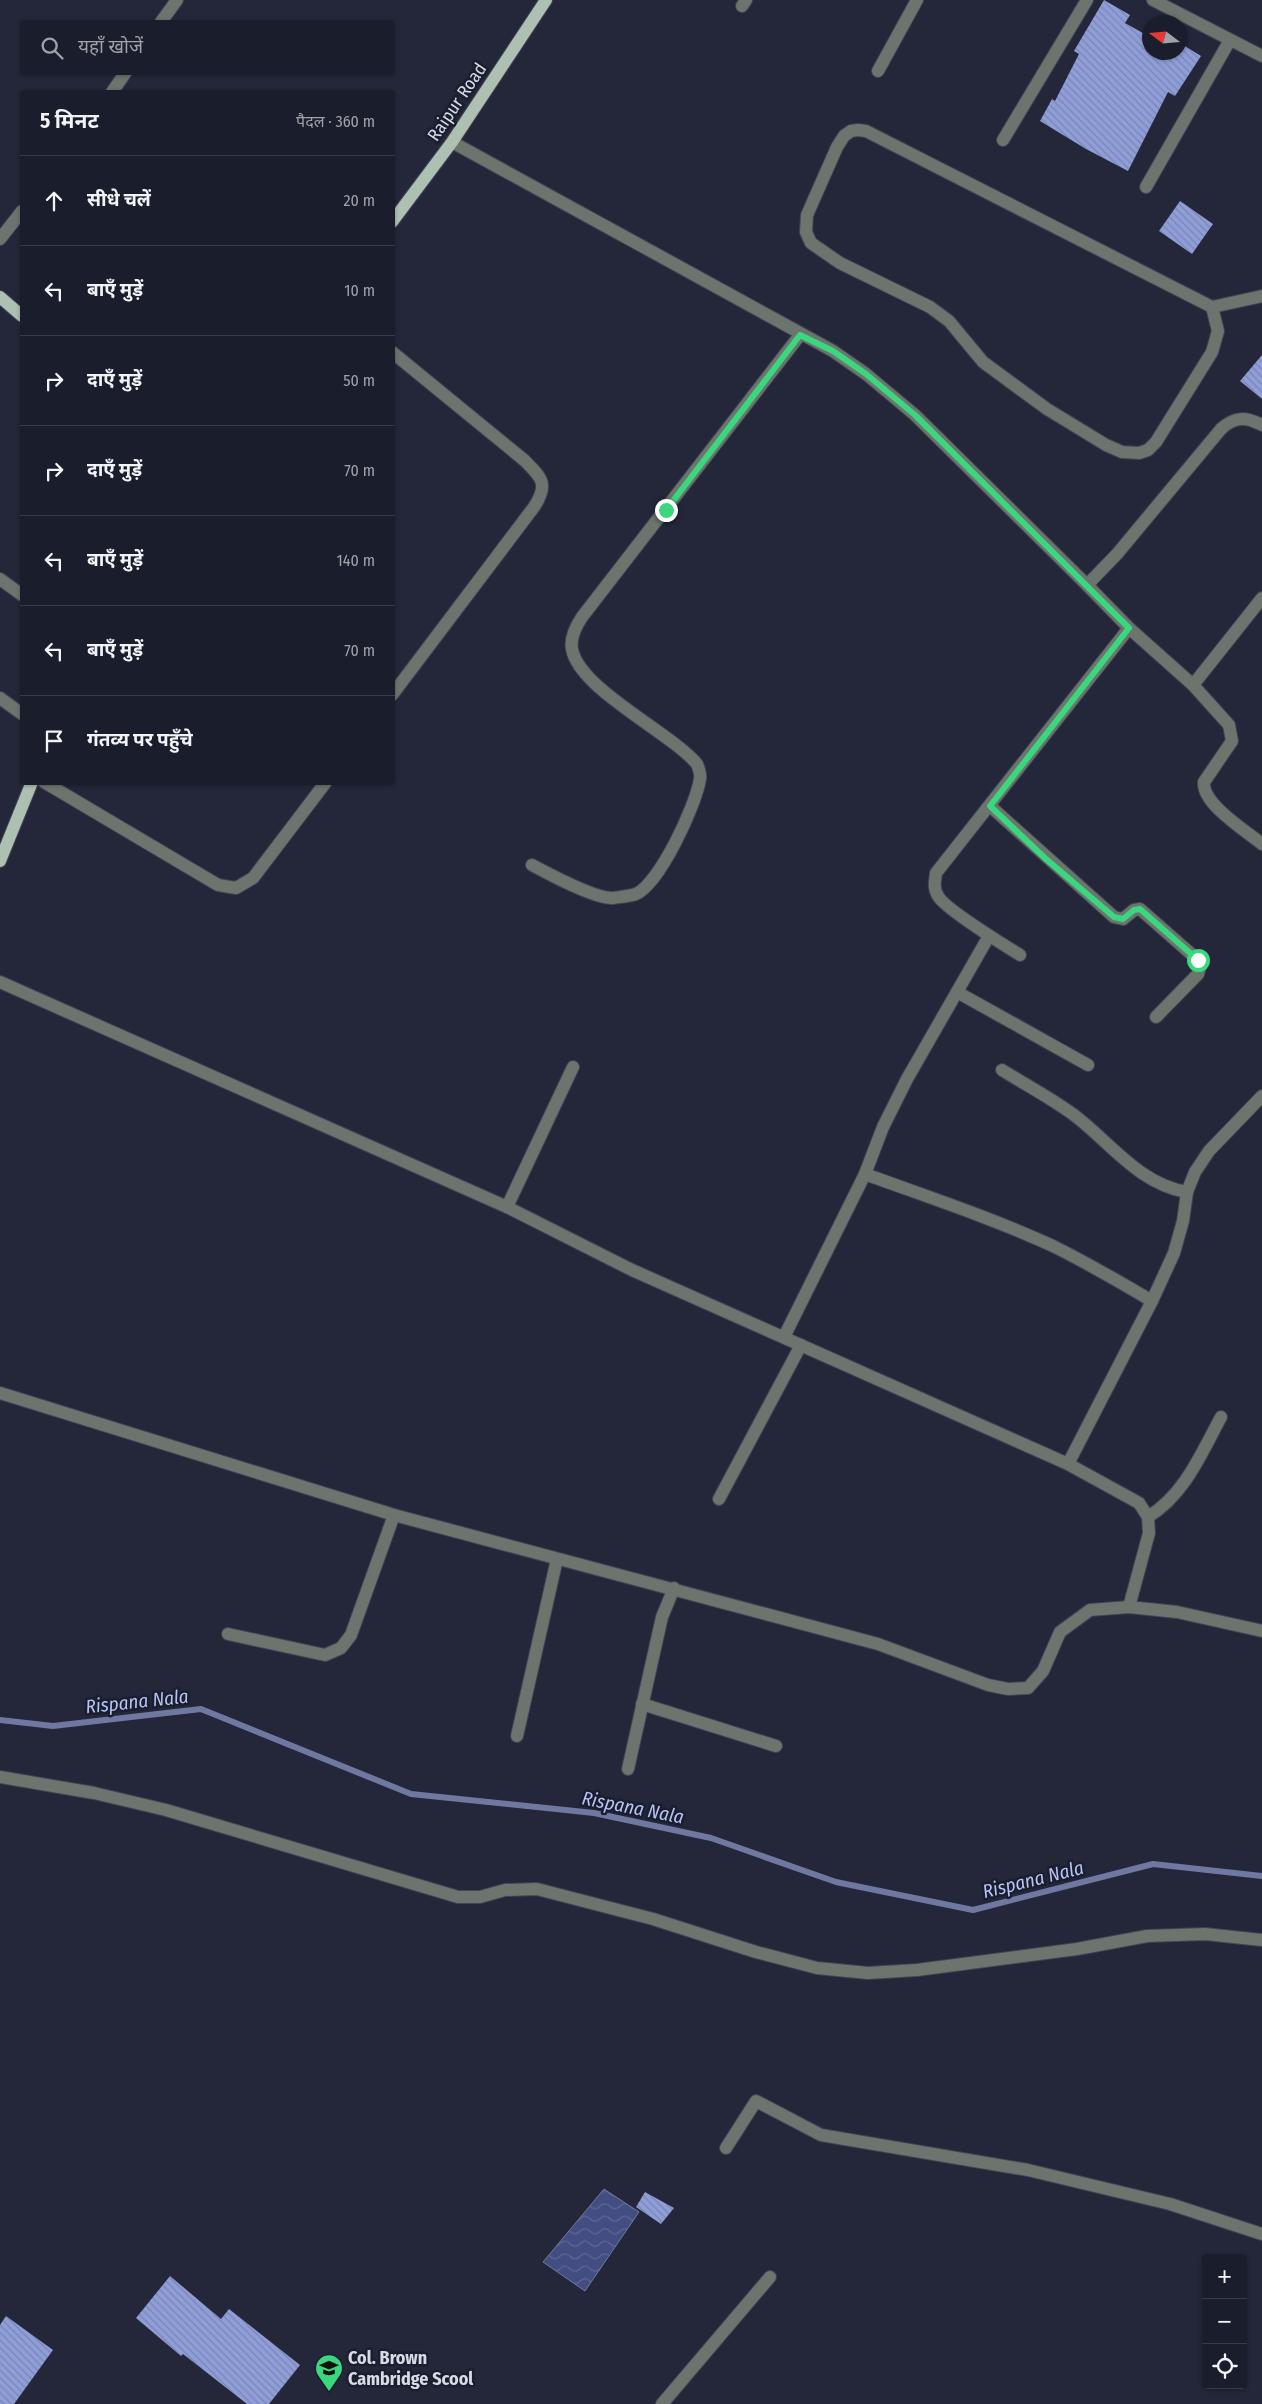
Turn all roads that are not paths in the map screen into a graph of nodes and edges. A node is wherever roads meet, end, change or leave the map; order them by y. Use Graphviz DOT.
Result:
graph roads {
  1 [pos="177,0"];
  2 [pos="546,0"];
  3 [pos="917,0"];
  4 [pos="1087,0"];
  5 [pos="1153,0"];
  6 [pos="163,20"];
  7 [pos="1230,40"];
  8 [pos="1262,56"];
  9 [pos="878,71"];
  10 [pos="124,75"];
  11 [pos="113,90"];
  12 [pos="1003,140"];
  13 [pos="452,142"];
  14 [pos="1146,187"];
  15 [pos="20,214"];
  16 [pos="395,218"];
  17 [pos="0,239"];
  18 [pos="0,296"];
  19 [pos="1262,296"];
  20 [pos="1212,307"];
  21 [pos="20,314"];
  22 [pos="800,335"];
  23 [pos="395,354"];
  24 [pos="1262,425"];
  25 [pos="0,579"];
  26 [pos="1087,585"];
  27 [pos="20,594"];
  28 [pos="1262,598"];
  29 [pos="1129,628"];
  30 [pos="1193,685"];
  31 [pos="395,691"];
  32 [pos="0,698"];
  33 [pos="20,713"];
  34 [pos="31,785"];
  35 [pos="49,785"];
  36 [pos="324,785"];
  37 [pos="990,806"];
  38 [pos="1262,844"];
  39 [pos="0,861"];
  40 [pos="532,865"];
  41 [pos="989,936"];
  42 [pos="1020,954"];
  43 [pos="0,982"];
  44 [pos="957,992"];
  45 [pos="1156,1017"];
  46 [pos="1088,1065"];
  47 [pos="573,1067"];
  48 [pos="1002,1070"];
  49 [pos="1262,1096"];
  50 [pos="865,1174"];
  51 [pos="1187,1192"];
  52 [pos="507,1207"];
  53 [pos="1152,1301"];
  54 [pos="784,1337"];
  55 [pos="800,1345"];
  56 [pos="0,1393"];
  57 [pos="1221,1417"];
  58 [pos="1068,1464"];
  59 [pos="719,1499"];
  60 [pos="394,1514"];
  61 [pos="1148,1517"];
  62 [pos="557,1559"];
  63 [pos="674,1588"];
  64 [pos="1128,1607"];
  65 [pos="1262,1631"];
  66 [pos="228,1634"];
  67 [pos="642,1704"];
  68 [pos="517,1736"];
  69 [pos="776,1746"];
  70 [pos="628,1769"];
  71 [pos="0,1777"];
  72 [pos="1262,1940"];
  73 [pos="726,2148"];
  74 [pos="1262,2234"];
  75 [pos="770,2277"];
  76 [pos="662,2404"];
  1 -- 6 [label="street"];
  2 -- 13 [label="main road, Raipur Road"];
  3 -- 9 [label="street"];
  4 -- 12 [label="street"];
  5 -- 7 [label="street"];
  7 -- 8 [label="street"];
  7 -- 14 [label="street"];
  10 -- 11 [label="street"];
  13 -- 16 [label="main road, Raipur Road"];
  13 -- 22 [label="street"];
  15 -- 17 [label="street"];
  18 -- 21 [label="main road"];
  19 -- 20 [label="street"];
  20 -- 20 [label="street"];
  22 -- 26 [label="street"];
  22 -- 40 [label="street"];
  23 -- 31 [label="street"];
  24 -- 26 [label="street"];
  25 -- 27 [label="street"];
  26 -- 29 [label="street"];
  28 -- 30 [label="street"];
  29 -- 30 [label="street"];
  29 -- 37 [label="street"];
  30 -- 38 [label="street"];
  32 -- 33 [label="street"];
  34 -- 39 [label="main road"];
  35 -- 36 [label="street"];
  37 -- 41 [label="street"];
  37 -- 45 [label="street"];
  41 -- 42 [label="street"];
  41 -- 44 [label="street"];
  43 -- 52 [label="street"];
  44 -- 46 [label="street"];
  44 -- 50 [label="street"];
  47 -- 52 [label="street"];
  48 -- 51 [label="street"];
  49 -- 51 [label="street"];
  50 -- 53 [label="street"];
  50 -- 54 [label="street"];
  51 -- 53 [label="street"];
  52 -- 54 [label="street"];
  53 -- 58 [label="street"];
  54 -- 55 [label="street"];
  55 -- 58 [label="street"];
  55 -- 59 [label="street"];
  56 -- 60 [label="street"];
  57 -- 61 [label="street"];
  58 -- 61 [label="street"];
  60 -- 62 [label="street"];
  60 -- 66 [label="street"];
  61 -- 64 [label="street"];
  62 -- 63 [label="street"];
  62 -- 68 [label="street"];
  63 -- 64 [label="street"];
  63 -- 67 [label="street"];
  64 -- 65 [label="street"];
  67 -- 69 [label="street"];
  67 -- 70 [label="street"];
  71 -- 72 [label="street"];
  73 -- 74 [label="street"];
  75 -- 76 [label="street"];
}
